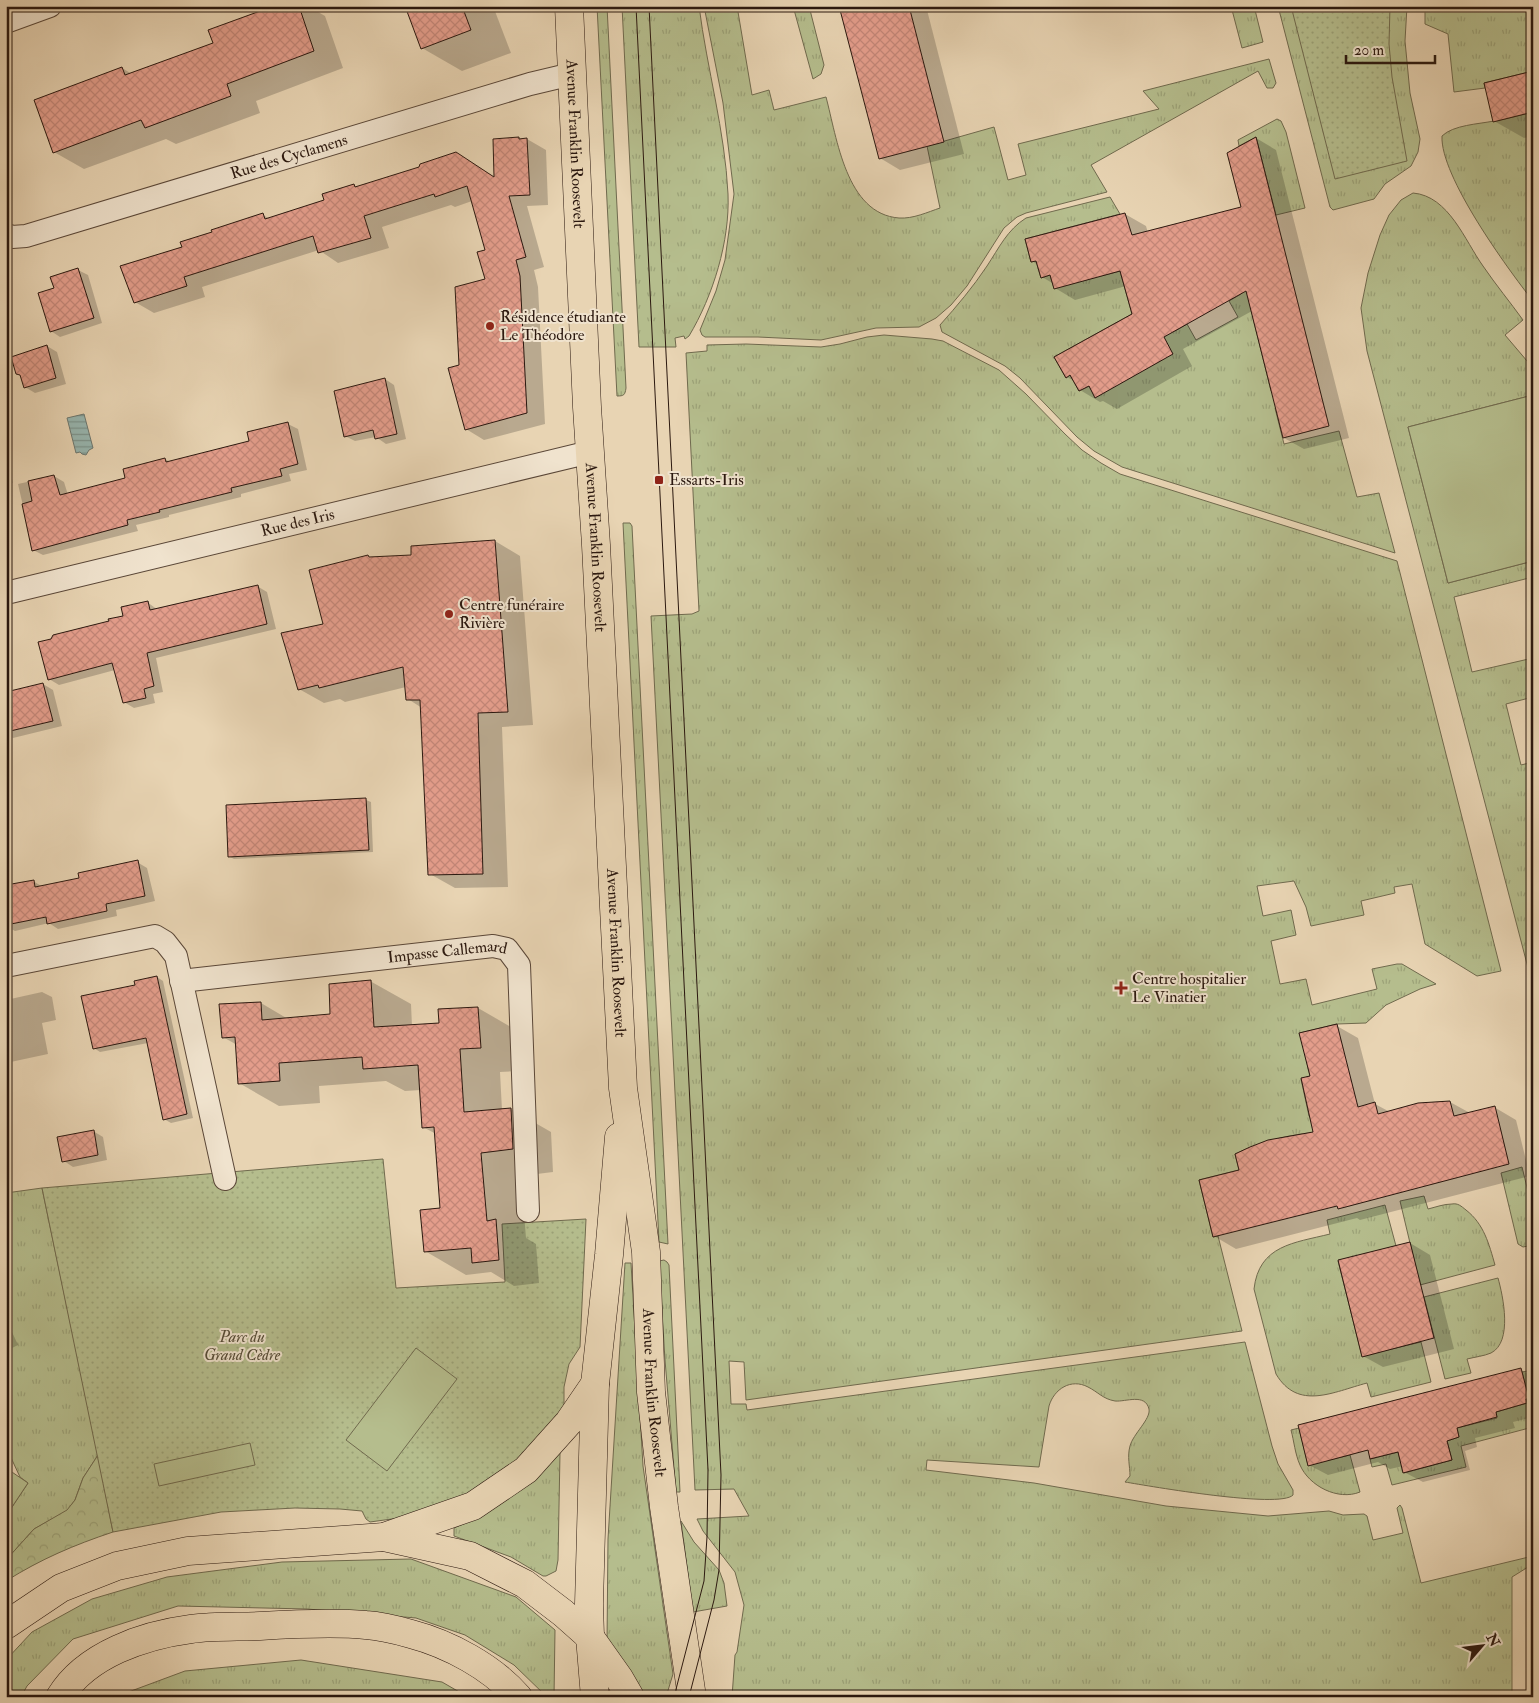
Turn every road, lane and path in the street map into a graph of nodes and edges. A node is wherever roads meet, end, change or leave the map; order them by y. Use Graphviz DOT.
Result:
graph roads {
  1 [pos="50,6"];
  2 [pos="569,6"];
  3 [pos="6,22"];
  4 [pos="572,74"];
  5 [pos="6,235"];
  6 [pos="590,452"];
  7 [pos="6,593"];
  8 [pos="6,966"];
  9 [pos="181,981"];
  10 [pos="623,1088"];
  11 [pos="225,1179"];
  12 [pos="528,1211"];
  13 [pos="595,1384"];
  14 [pos="384,1537"];
  15 [pos="6,1625"];
  16 [pos="590,1637"];
  17 [pos="60,1697"];
  18 [pos="518,1697"];
  19 [pos="595,1697"];
  20 [pos="630,1697"];
  21 [pos="692,1697"];
  1 -- 3 [label="street"];
  2 -- 4 [label="main road, Avenue Franklin Roosevelt"];
  4 -- 5 [label="street, Rue des Cyclamens"];
  4 -- 6 [label="main road, Avenue Franklin Roosevelt"];
  6 -- 7 [label="street, Rue des Iris"];
  6 -- 10 [label="main road, Avenue Franklin Roosevelt"];
  8 -- 9 [label="street"];
  9 -- 11 [label="street"];
  9 -- 12 [label="street, Impasse Callemard"];
  10 -- 13 [label="main road, Avenue Franklin Roosevelt"];
  10 -- 21 [label="main road, Avenue Franklin Roosevelt"];
  13 -- 14 [label="main road"];
  13 -- 16 [label="main road, Avenue Franklin Roosevelt"];
  14 -- 15 [label="main road"];
  14 -- 16 [label="main road"];
  16 -- 19 [label="main road, Avenue Franklin Roosevelt"];
  16 -- 20 [label="main road"];
  17 -- 18 [label="main road"];
}
